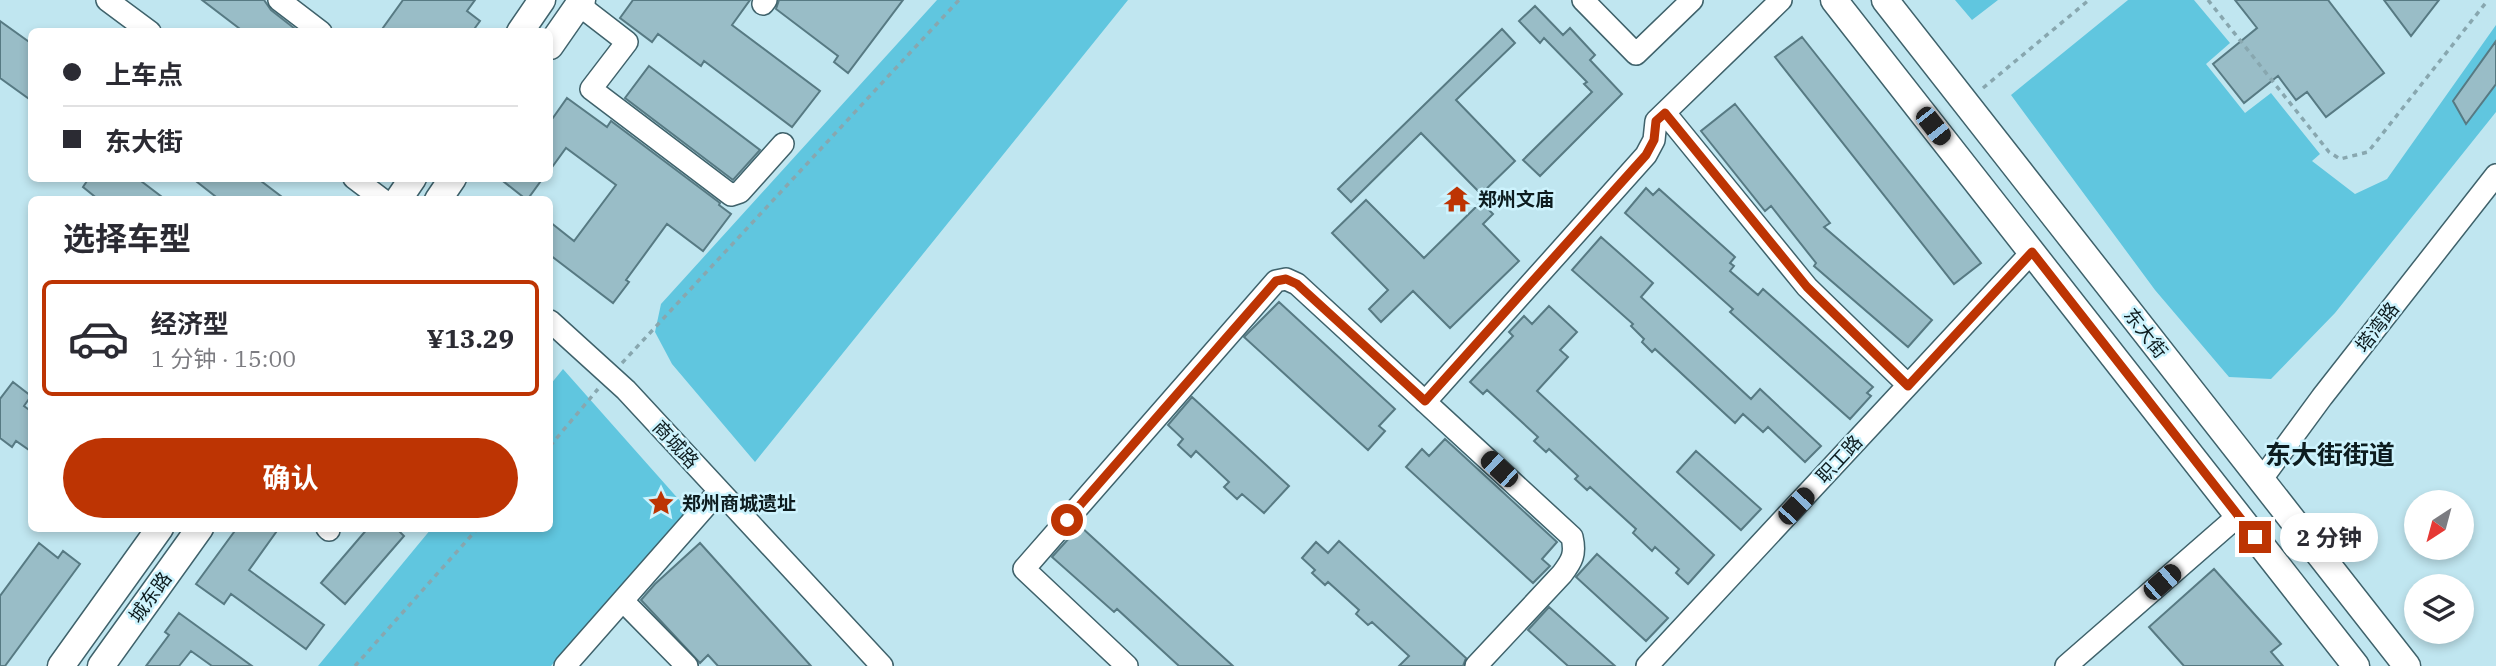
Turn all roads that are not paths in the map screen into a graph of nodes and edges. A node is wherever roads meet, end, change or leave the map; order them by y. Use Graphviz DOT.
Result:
graph roads {
  1 [pos="279,0"];
  2 [pos="542,0"];
  3 [pos="1583,0"];
  4 [pos="1692,0"];
  5 [pos="1781,0"];
  6 [pos="1834,0"];
  7 [pos="1885,0"];
  8 [pos="581,3"];
  9 [pos="119,4"];
  10 [pos="146,28"];
  11 [pos="316,28"];
  12 [pos="523,28"];
  13 [pos="553,42"];
  14 [pos="1665,113"];
  15 [pos="783,144"];
  16 [pos="2496,175"];
  17 [pos="359,182"];
  18 [pos="378,196"];
  19 [pos="2032,252"];
  20 [pos="553,324"];
  21 [pos="1908,386"];
  22 [pos="1425,401"];
  23 [pos="2261,480"];
  24 [pos="719,491"];
  25 [pos="2238,516"];
  26 [pos="157,532"];
  27 [pos="197,532"];
  28 [pos="623,601"];
  29 [pos="61,666"];
  30 [pos="101,666"];
  31 [pos="565,666"];
  32 [pos="687,666"];
  33 [pos="882,666"];
  34 [pos="1128,666"];
  35 [pos="1476,666"];
  36 [pos="1647,666"];
  37 [pos="2066,666"];
  38 [pos="2357,666"];
  39 [pos="2407,666"];
  1 -- 11 [label="street"];
  2 -- 12 [label="main road"];
  3 -- 4 [label="street"];
  5 -- 14 [label="street"];
  6 -- 19 [label="main road, 东大街"];
  7 -- 23 [label="main road, 东大街"];
  8 -- 13 [label="main road"];
  8 -- 15 [label="street"];
  9 -- 10 [label="street"];
  14 -- 21 [label="street"];
  14 -- 22 [label="street"];
  16 -- 23 [label="street, 塔湾路"];
  17 -- 18 [label="street"];
  19 -- 21 [label="street, 职工路"];
  19 -- 25 [label="main road, 东大街"];
  20 -- 24 [label="street, 商城路"];
  21 -- 36 [label="street, 职工路"];
  22 -- 34 [label="street"];
  22 -- 35 [label="street"];
  23 -- 39 [label="main road, 东大街"];
  24 -- 28 [label="street"];
  24 -- 33 [label="street, 商城路"];
  25 -- 37 [label="street"];
  25 -- 38 [label="main road, 东大街"];
  26 -- 29 [label="main road, 城东路"];
  27 -- 30 [label="main road, 城东路"];
  28 -- 31 [label="street"];
  28 -- 32 [label="street"];
}
